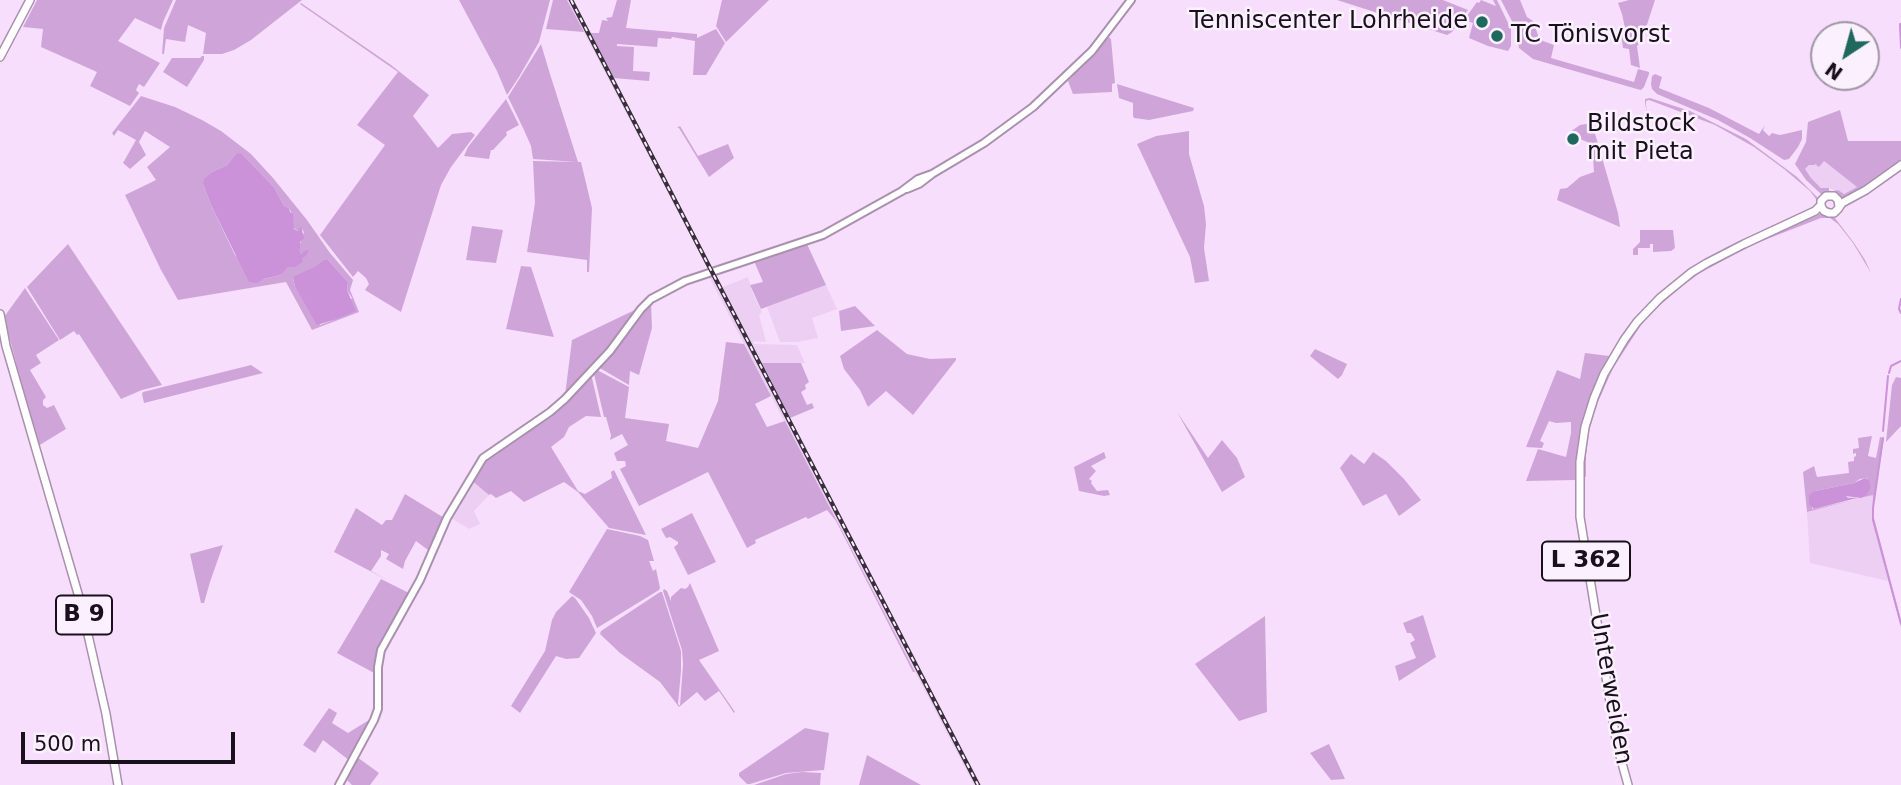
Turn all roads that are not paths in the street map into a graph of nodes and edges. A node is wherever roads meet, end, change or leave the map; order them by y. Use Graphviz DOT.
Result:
graph roads {
  1 [pos="30,0"];
  2 [pos="1131,0"];
  3 [pos="0,57"];
  4 [pos="1901,165"];
  5 [pos="1839,203"];
  6 [pos="1821,205"];
  7 [pos="1826,213"];
  8 [pos="1774,230"];
  9 [pos="0,314"];
  10 [pos="118,785"];
  11 [pos="339,785"];
  12 [pos="1628,785"];
  1 -- 3 [label="main road"];
  2 -- 11 [label="main road"];
  4 -- 5 [label="main road"];
  5 -- 6 [label="main road"];
  5 -- 7 [label="main road"];
  6 -- 7 [label="main road"];
  6 -- 8 [label="main road, L 362"];
  7 -- 8 [label="main road, L 362"];
  8 -- 12 [label="main road, Unterweiden / L 362"];
  9 -- 10 [label="main road, B 9"];
}
